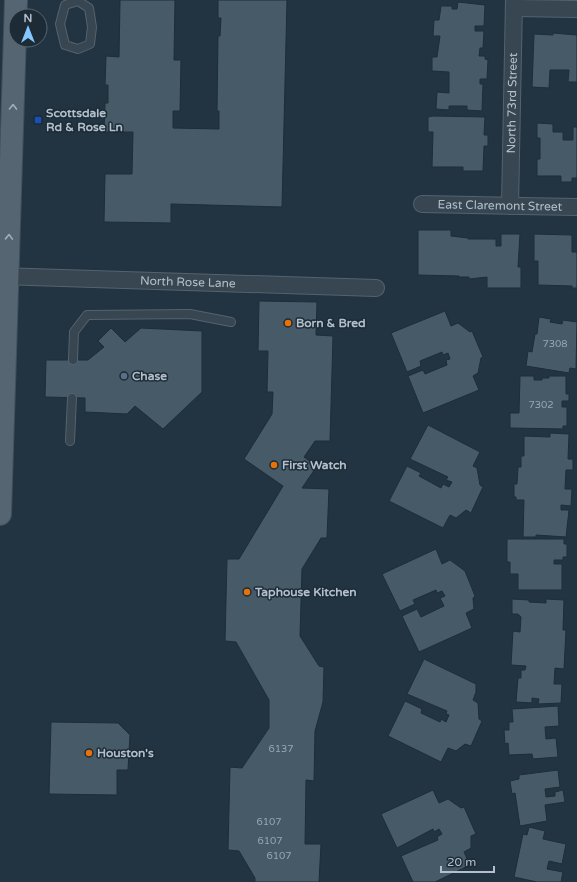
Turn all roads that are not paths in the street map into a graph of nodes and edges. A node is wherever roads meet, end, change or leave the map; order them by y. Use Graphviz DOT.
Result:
graph roads {
  1 [pos="16,0"];
  2 [pos="78,1"];
  3 [pos="514,4"];
  4 [pos="577,8"];
  5 [pos="422,204"];
  6 [pos="510,206"];
  7 [pos="577,207"];
  8 [pos="4,276"];
  9 [pos="376,288"];
  10 [pos="231,322"];
  11 [pos="73,360"];
  12 [pos="72,398"];
  13 [pos="70,441"];
  14 [pos="0,514"];
  8 -- 1 [label="main road, one-way"];
  2 -- 2 [label="lane"];
  3 -- 4 [label="street"];
  3 -- 6 [label="street, North 73rd Street"];
  5 -- 6 [label="street, East Claremont Street"];
  6 -- 7 [label="street, East Claremont Street"];
  8 -- 9 [label="street, North Rose Lane"];
  8 -- 14 [label="main road"];
  10 -- 11 [label="lane"];
  12 -- 13 [label="lane"];
}
